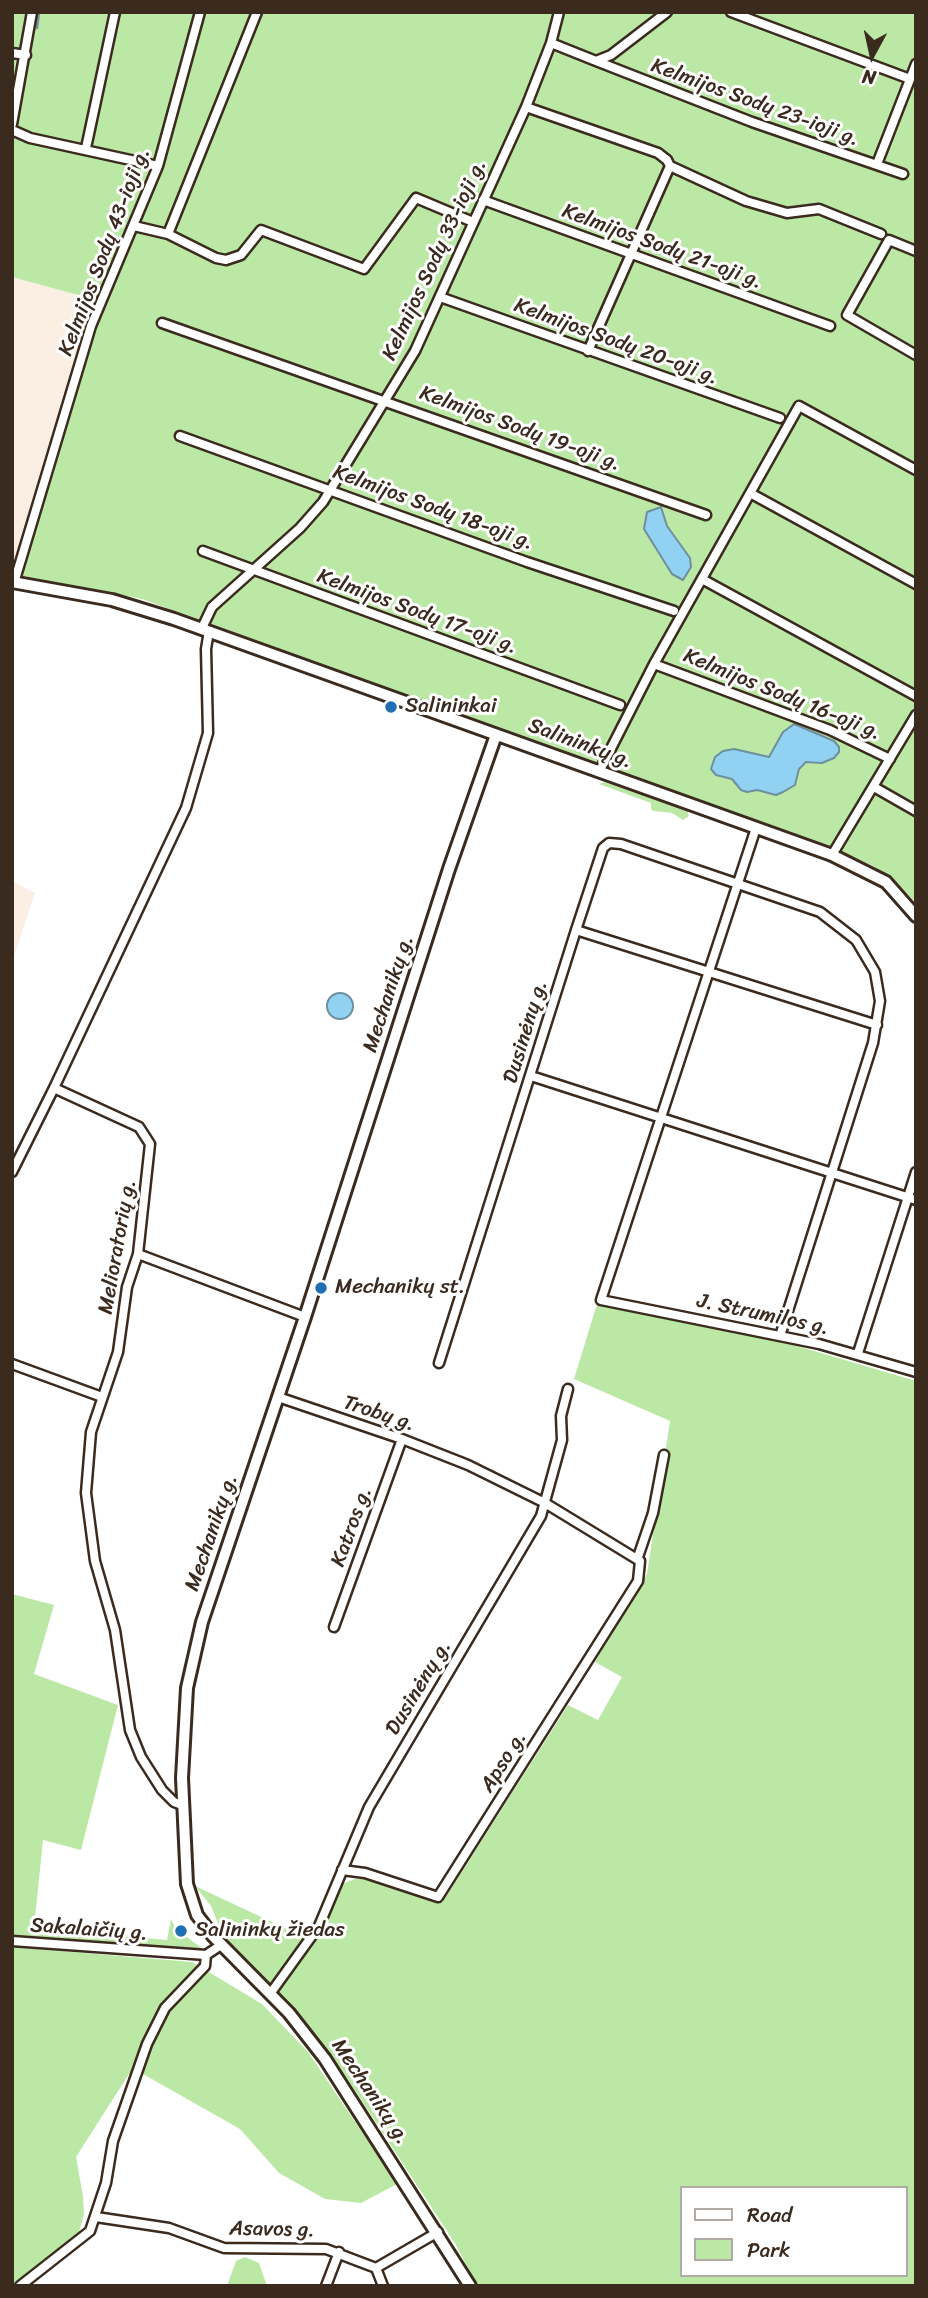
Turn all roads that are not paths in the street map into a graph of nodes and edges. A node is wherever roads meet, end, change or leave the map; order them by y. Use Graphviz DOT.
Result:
graph roads {
  1 [pos="32,12"];
  2 [pos="116,12"];
  3 [pos="200,12"];
  4 [pos="257,12"];
  5 [pos="559,12"];
  6 [pos="667,12"];
  7 [pos="730,12"];
  8 [pos="551,43"];
  9 [pos="12,53"];
  10 [pos="26,55"];
  11 [pos="596,61"];
  12 [pos="916,64"];
  13 [pos="910,79"];
  14 [pos="526,107"];
  15 [pos="12,124"];
  16 [pos="12,130"];
  17 [pos="86,148"];
  18 [pos="877,164"];
  19 [pos="158,166"];
  20 [pos="670,166"];
  21 [pos="903,174"];
  22 [pos="482,200"];
  23 [pos="473,222"];
  24 [pos="134,226"];
  25 [pos="168,234"];
  26 [pos="881,234"];
  27 [pos="916,251"];
  28 [pos="631,255"];
  29 [pos="440,297"];
  30 [pos="162,323"];
  31 [pos="830,326"];
  32 [pos="588,351"];
  33 [pos="916,355"];
  34 [pos="385,399"];
  35 [pos="780,418"];
  36 [pos="180,436"];
  37 [pos="916,470"];
  38 [pos="331,489"];
  39 [pos="750,493"];
  40 [pos="706,515"];
  41 [pos="203,551"];
  42 [pos="252,570"];
  43 [pos="702,579"];
  44 [pos="13,582"];
  45 [pos="916,584"];
  46 [pos="674,611"];
  47 [pos="205,630"];
  48 [pos="654,664"];
  49 [pos="916,696"];
  50 [pos="620,705"];
  51 [pos="916,715"];
  52 [pos="496,735"];
  53 [pos="890,759"];
  54 [pos="599,772"];
  55 [pos="874,787"];
  56 [pos="916,811"];
  57 [pos="756,828"];
  58 [pos="832,855"];
  59 [pos="738,883"];
  60 [pos="916,916"];
  61 [pos="576,930"];
  62 [pos="709,972"];
  63 [pos="877,1025"];
  64 [pos="531,1076"];
  65 [pos="54,1088"];
  66 [pos="661,1118"];
  67 [pos="12,1172"];
  68 [pos="916,1172"];
  69 [pos="832,1173"];
  70 [pos="912,1199"];
  71 [pos="138,1254"];
  72 [pos="305,1317"];
  73 [pos="780,1336"];
  74 [pos="858,1353"];
  75 [pos="439,1363"];
  76 [pos="12,1364"];
  77 [pos="916,1372"];
  78 [pos="568,1389"];
  79 [pos="102,1397"];
  80 [pos="278,1397"];
  81 [pos="402,1439"];
  82 [pos="664,1455"];
  83 [pos="544,1503"];
  84 [pos="638,1557"];
  85 [pos="334,1627"];
  86 [pos="182,1805"];
  87 [pos="342,1870"];
  88 [pos="12,1941"];
  89 [pos="221,1945"];
  90 [pos="206,1955"];
  91 [pos="270,1994"];
  92 [pos="96,2217"];
  93 [pos="438,2232"];
  94 [pos="339,2252"];
  95 [pos="376,2268"];
  96 [pos="20,2286"];
  97 [pos="326,2286"];
  98 [pos="383,2286"];
  99 [pos="470,2286"];
  1 -- 10 [label="street"];
  2 -- 17 [label="street"];
  3 -- 19 [label="street, Kelmijos Sodų 43-ioji g."];
  4 -- 25 [label="street"];
  5 -- 8 [label="street, Kelmijos Sodų 33-ioji g."];
  6 -- 11 [label="street"];
  7 -- 13 [label="street"];
  8 -- 11 [label="street, Kelmijos Sodų 23-ioji g."];
  8 -- 14 [label="street, Kelmijos Sodų 33-ioji g."];
  9 -- 10 [label="street"];
  10 -- 15 [label="street"];
  11 -- 18 [label="street, Kelmijos Sodų 23-ioji g."];
  12 -- 13 [label="street"];
  13 -- 18 [label="street"];
  14 -- 20 [label="street"];
  14 -- 22 [label="street, Kelmijos Sodų 33-ioji g."];
  16 -- 17 [label="street"];
  17 -- 19 [label="street"];
  18 -- 21 [label="street, Kelmijos Sodų 23-ioji g."];
  19 -- 24 [label="street, Kelmijos Sodų 43-ioji g."];
  20 -- 26 [label="street"];
  20 -- 28 [label="street"];
  22 -- 23 [label="street, Kelmijos Sodų 33-ioji g."];
  22 -- 28 [label="street, Kelmijos Sodų 21-oji g."];
  23 -- 25 [label="street"];
  23 -- 29 [label="street, Kelmijos Sodų 33-ioji g."];
  24 -- 25 [label="street"];
  24 -- 44 [label="street, Kelmijos Sodų 43-ioji g."];
  27 -- 33 [label="street"];
  28 -- 31 [label="street, Kelmijos Sodų 21-oji g."];
  28 -- 32 [label="street"];
  29 -- 32 [label="street, Kelmijos Sodų 20-oji g."];
  29 -- 34 [label="street, Kelmijos Sodų 33-ioji g."];
  30 -- 34 [label="street, Kelmijos Sodų 19-oji g."];
  32 -- 35 [label="street, Kelmijos Sodų 20-oji g."];
  34 -- 38 [label="street, Kelmijos Sodų 33-ioji g."];
  34 -- 40 [label="street, Kelmijos Sodų 19-oji g."];
  36 -- 38 [label="street, Kelmijos Sodų 18-oji g."];
  37 -- 39 [label="street"];
  38 -- 42 [label="street, Kelmijos Sodų 33-ioji g."];
  38 -- 46 [label="street, Kelmijos Sodų 18-oji g."];
  39 -- 43 [label="street"];
  39 -- 45 [label="street"];
  41 -- 42 [label="street, Kelmijos Sodų 17-oji g."];
  42 -- 47 [label="street, Kelmijos Sodų 33-ioji g."];
  42 -- 50 [label="street, Kelmijos Sodų 17-oji g."];
  43 -- 48 [label="street"];
  43 -- 49 [label="street"];
  44 -- 47 [label="main road, Salininkų g."];
  47 -- 52 [label="main road, Salininkų g."];
  47 -- 65 [label="street"];
  48 -- 53 [label="street, Kelmijos Sodų 16-oji g."];
  48 -- 54 [label="street, Kelmijos Sodų 16-oji g."];
  51 -- 53 [label="street"];
  52 -- 54 [label="main road, Salininkų g."];
  52 -- 72 [label="main road, Mechanikų g."];
  53 -- 55 [label="street"];
  54 -- 57 [label="main road, Salininkų g."];
  55 -- 56 [label="street"];
  55 -- 58 [label="street"];
  57 -- 58 [label="main road, Salininkų g."];
  57 -- 59 [label="street"];
  58 -- 60 [label="main road, Salininkų g."];
  59 -- 61 [label="street, Dusinėnų g."];
  59 -- 62 [label="street"];
  59 -- 63 [label="street, Dusinėnų g."];
  61 -- 62 [label="street"];
  61 -- 64 [label="street, Dusinėnų g."];
  62 -- 63 [label="street"];
  62 -- 66 [label="street"];
  63 -- 69 [label="street, Dusinėnų g."];
  64 -- 66 [label="street"];
  64 -- 75 [label="street, Dusinėnų g."];
  65 -- 67 [label="street"];
  65 -- 71 [label="street, Melioratorių g."];
  66 -- 69 [label="street"];
  66 -- 73 [label="street, J. Strumilos g."];
  68 -- 70 [label="street"];
  69 -- 70 [label="street"];
  69 -- 73 [label="street, Dusinėnų g."];
  70 -- 74 [label="street"];
  71 -- 72 [label="street"];
  71 -- 79 [label="street, Melioratorių g."];
  72 -- 80 [label="main road, Mechanikų g."];
  73 -- 74 [label="street, J. Strumilos g."];
  74 -- 77 [label="street, J. Strumilos g."];
  76 -- 79 [label="street"];
  78 -- 83 [label="street, Dusinėnų g."];
  79 -- 86 [label="street, Melioratorių g."];
  80 -- 81 [label="street, Trobų g."];
  80 -- 86 [label="main road, Mechanikų g."];
  81 -- 83 [label="street, Trobų g."];
  81 -- 85 [label="street, Katros g."];
  82 -- 84 [label="street, Apso g."];
  83 -- 84 [label="street"];
  83 -- 87 [label="street, Dusinėnų g."];
  84 -- 87 [label="street, Apso g."];
  86 -- 89 [label="main road, Mechanikų g."];
  87 -- 91 [label="street, Dusinėnų g."];
  88 -- 90 [label="street, Sakalaičių g."];
  89 -- 90 [label="street"];
  89 -- 91 [label="main road, Mechanikų g."];
  90 -- 92 [label="street"];
  91 -- 93 [label="main road, Mechanikų g."];
  92 -- 94 [label="street, Asavos g."];
  92 -- 96 [label="street"];
  93 -- 95 [label="street"];
  93 -- 99 [label="main road, Mechanikų g."];
  94 -- 95 [label="street, Asavos g."];
  94 -- 97 [label="street"];
  95 -- 98 [label="street"];
}
